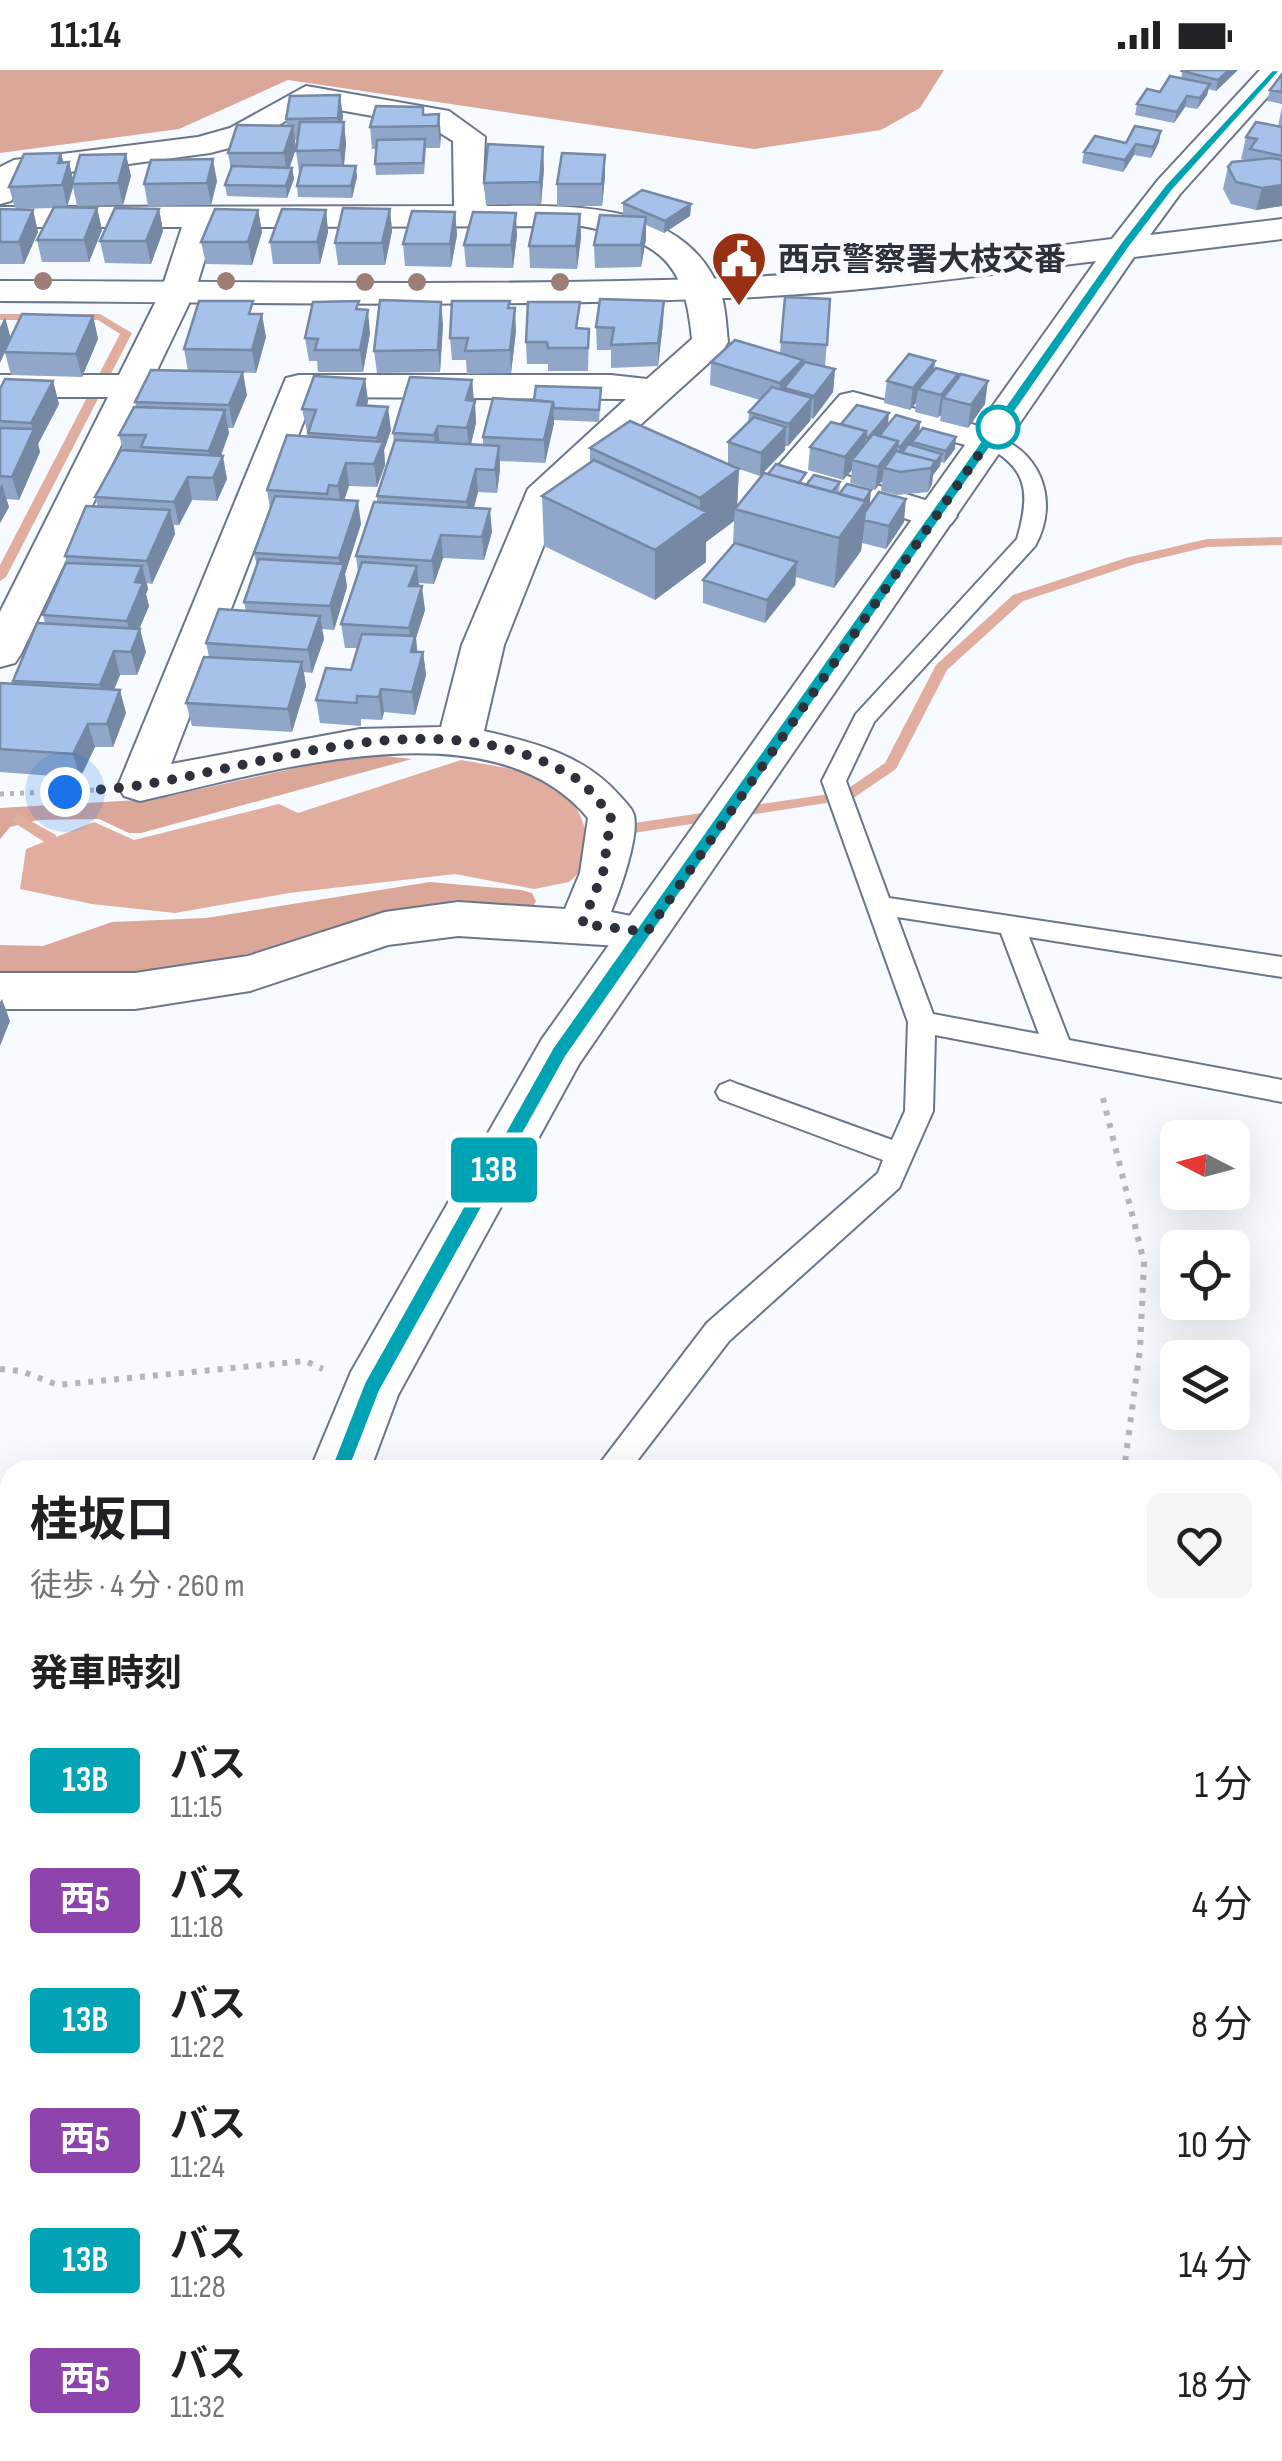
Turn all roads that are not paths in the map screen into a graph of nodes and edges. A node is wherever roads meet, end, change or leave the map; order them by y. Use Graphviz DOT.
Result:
graph roads {
  1 [pos="1276,70"];
  2 [pos="0,194"];
  3 [pos="202,216"];
  4 [pos="472,216"];
  5 [pos="0,218"];
  6 [pos="1282,229"];
  7 [pos="1125,245"];
  8 [pos="702,289"];
  9 [pos="0,291"];
  10 [pos="178,291"];
  11 [pos="0,386"];
  12 [pos="106,386"];
  13 [pos="656,391"];
  14 [pos="988,440"];
  15 [pos="937,516"];
  16 [pos="0,654"];
  17 [pos="459,742"];
  18 [pos="879,905"];
  19 [pos="582,924"];
  20 [pos="1010,925"];
  21 [pos="647,932"];
  22 [pos="1282,967"];
  23 [pos="0,991"];
  24 [pos="922,1022"];
  25 [pos="1058,1048"];
  26 [pos="1282,1090"];
  27 [pos="730,1092"];
  28 [pos="900,1154"];
  29 [pos="344,1460"];
  30 [pos="620,1460"];
  1 -- 7 [label="street"];
  2 -- 4 [label="street"];
  3 -- 4 [label="street"];
  3 -- 5 [label="street"];
  3 -- 10 [label="street"];
  4 -- 8 [label="street"];
  6 -- 7 [label="street"];
  7 -- 8 [label="street"];
  7 -- 14 [label="street"];
  8 -- 10 [label="street"];
  8 -- 13 [label="street"];
  9 -- 10 [label="street"];
  10 -- 12 [label="street"];
  11 -- 12 [label="street"];
  12 -- 16 [label="street"];
  13 -- 17 [label="street"];
  13 -- 17 [label="street"];
  14 -- 15 [label="street"];
  14 -- 15 [label="street"];
  14 -- 18 [label="lane"];
  15 -- 21 [label="street"];
  17 -- 19 [label="street"];
  18 -- 20 [label="lane"];
  18 -- 24 [label="lane"];
  19 -- 21 [label="street"];
  19 -- 23 [label="street"];
  20 -- 22 [label="lane"];
  20 -- 25 [label="lane"];
  21 -- 29 [label="street"];
  24 -- 25 [label="lane"];
  24 -- 28 [label="lane"];
  25 -- 26 [label="lane"];
  27 -- 28 [label="lane"];
  28 -- 30 [label="lane"];
}
